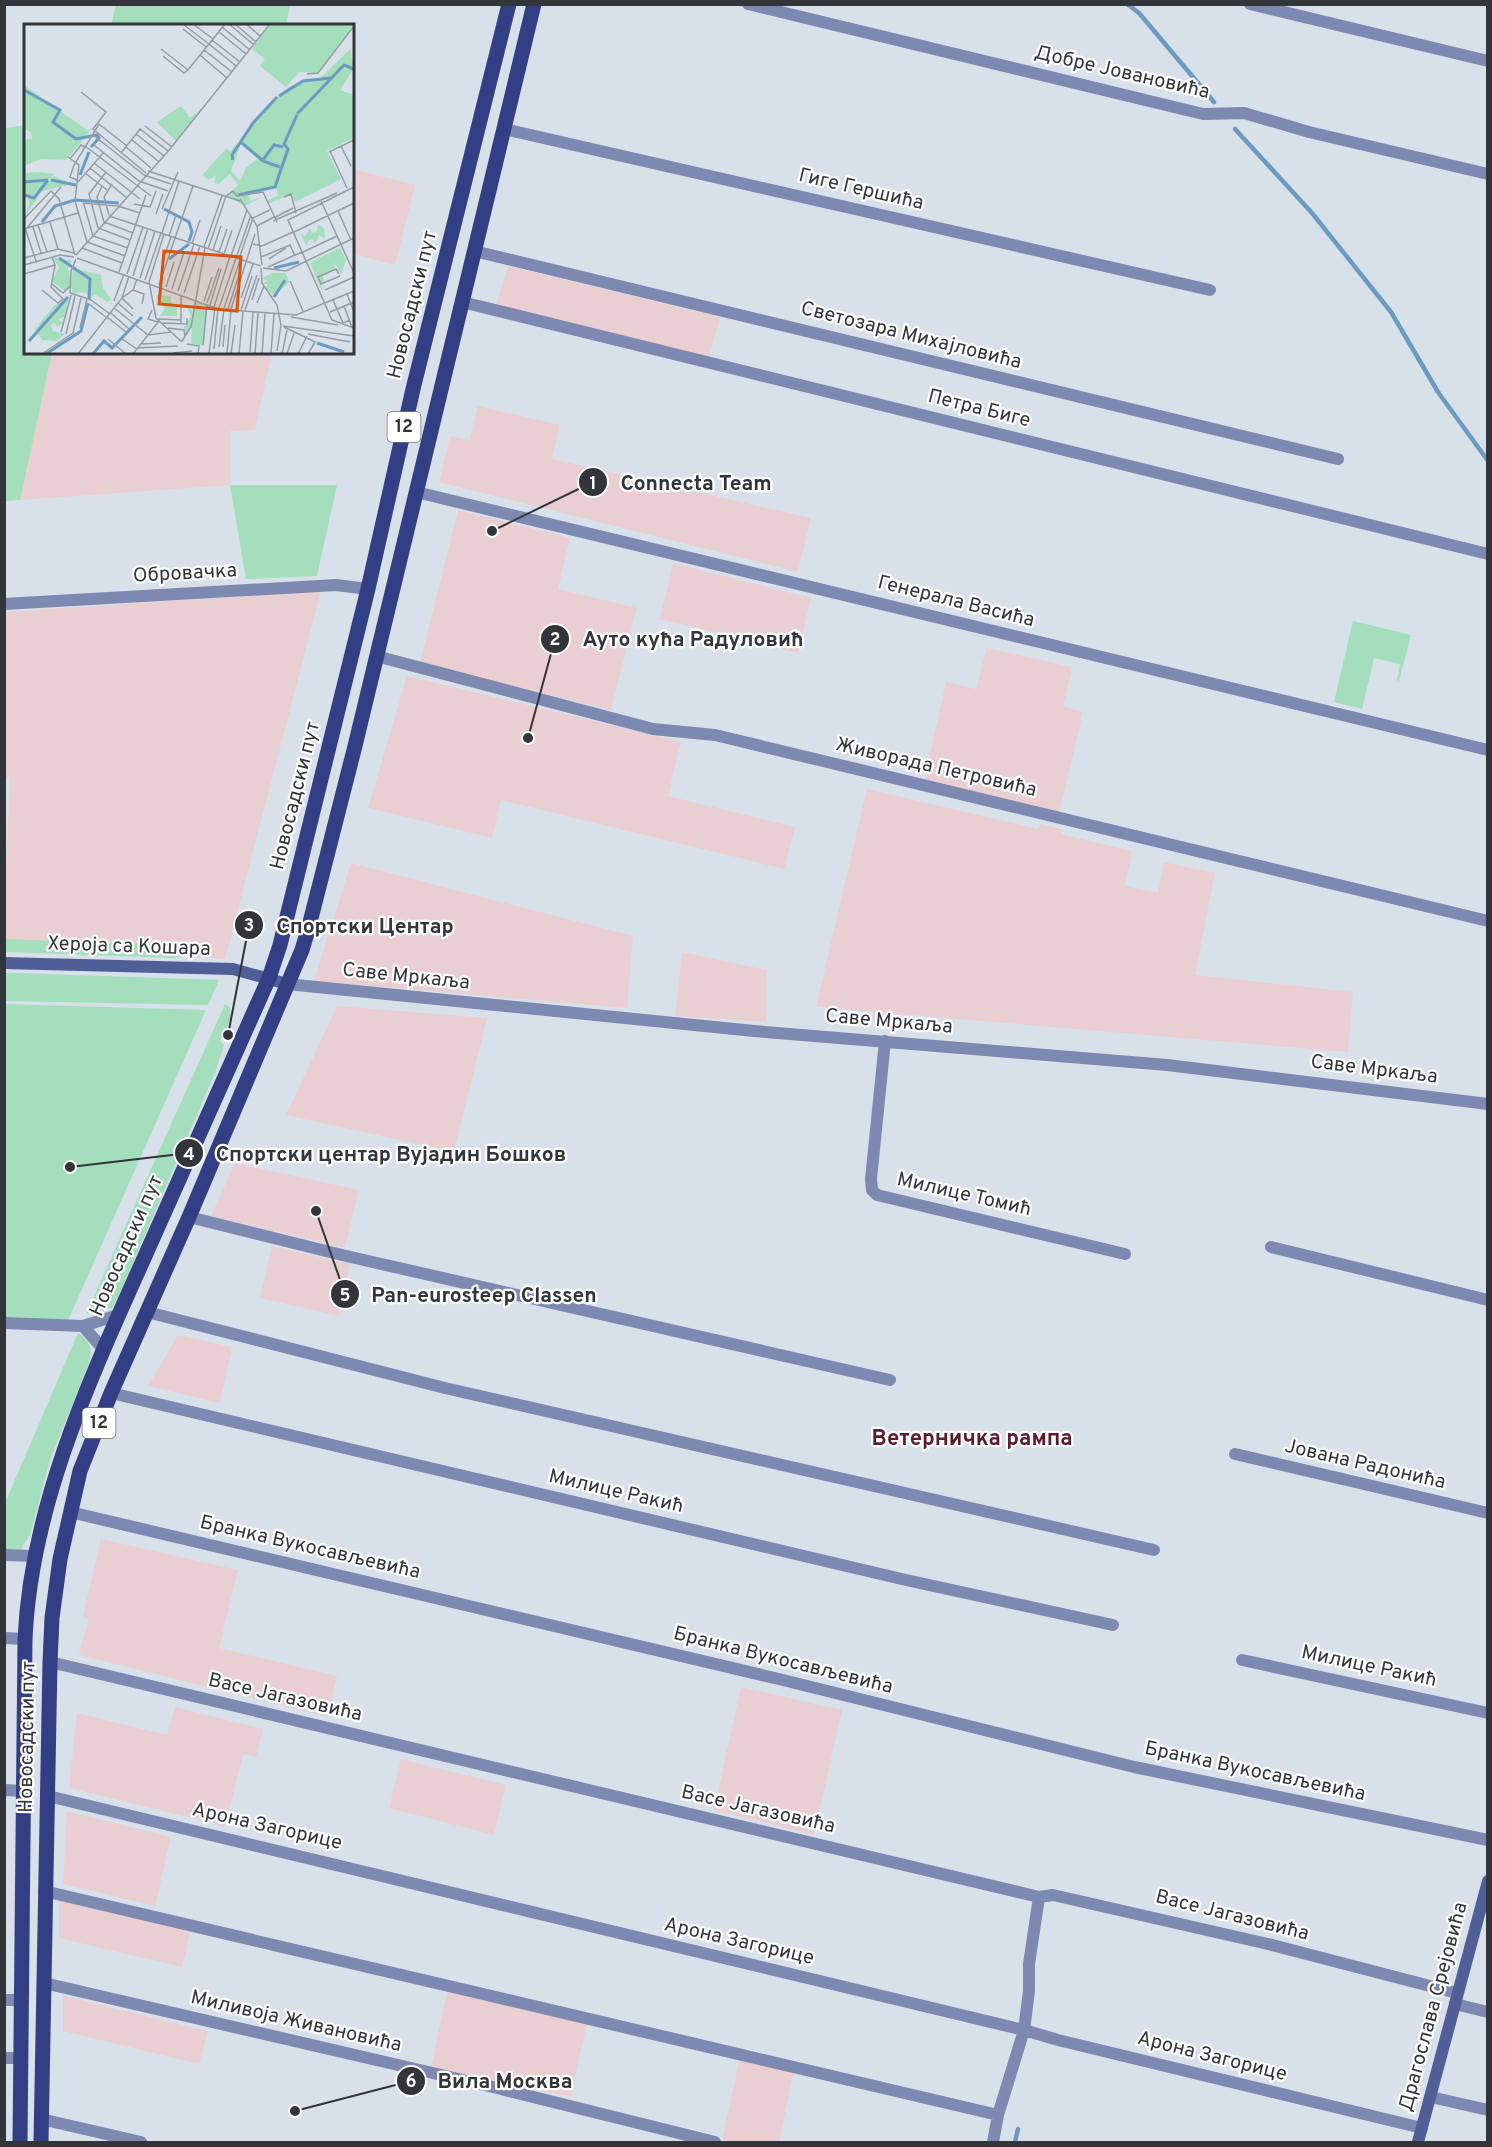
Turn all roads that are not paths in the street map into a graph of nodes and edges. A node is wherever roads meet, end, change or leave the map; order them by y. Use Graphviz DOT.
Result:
graph roads {
  1 [pos="509,4"];
  2 [pos="534,4"];
  3 [pos="748,4"];
  4 [pos="1250,4"];
  5 [pos="1488,61"];
  6 [pos="504,129"];
  7 [pos="1488,174"];
  8 [pos="474,251"];
  9 [pos="1210,290"];
  10 [pos="462,302"];
  11 [pos="1338,459"];
  12 [pos="416,492"];
  13 [pos="1488,554"];
  14 [pos="368,589"];
  15 [pos="4,604"];
  16 [pos="376,656"];
  17 [pos="1488,750"];
  18 [pos="1488,921"];
  19 [pos="4,963"];
  20 [pos="269,978"];
  21 [pos="287,984"];
  22 [pos="885,1041"];
  23 [pos="1488,1104"];
  24 [pos="189,1217"];
  25 [pos="1270,1247"];
  26 [pos="1125,1254"];
  27 [pos="1488,1300"];
  28 [pos="147,1312"];
  29 [pos="118,1316"];
  30 [pos="4,1323"];
  31 [pos="83,1326"];
  32 [pos="104,1350"];
  33 [pos="891,1380"];
  34 [pos="111,1393"];
  35 [pos="1235,1454"];
  36 [pos="70,1512"];
  37 [pos="1488,1513"];
  38 [pos="1154,1550"];
  39 [pos="4,1555"];
  40 [pos="35,1556"];
  41 [pos="1113,1625"];
  42 [pos="4,1638"];
  43 [pos="25,1639"];
  44 [pos="1242,1660"];
  45 [pos="50,1662"];
  46 [pos="1488,1713"];
  47 [pos="4,1790"];
  48 [pos="24,1791"];
  49 [pos="48,1796"];
  50 [pos="1488,1840"];
  51 [pos="1488,1881"];
  52 [pos="44,1891"];
  53 [pos="1039,1897"];
  54 [pos="44,1983"];
  55 [pos="1456,1999"];
  56 [pos="12,2000"];
  57 [pos="1488,2012"];
  58 [pos="1024,2030"];
  59 [pos="4,2058"];
  60 [pos="20,2058"];
  61 [pos="1431,2097"];
  62 [pos="1488,2110"];
  63 [pos="998,2115"];
  64 [pos="41,2119"];
  65 [pos="1422,2128"];
  66 [pos="20,2142"];
  67 [pos="41,2142"];
  68 [pos="141,2142"];
  69 [pos="715,2142"];
  70 [pos="993,2142"];
  71 [pos="1418,2142"];
  1 -- 14 [label="main road, Новосадски пут / 12"];
  2 -- 6 [label="main road, Новосадски пут / 12"];
  3 -- 7 [label="street, Добре Јовановића"];
  4 -- 5 [label="street"];
  6 -- 8 [label="main road, Новосадски пут / 12"];
  6 -- 9 [label="street, Гиге Гершића"];
  8 -- 10 [label="main road, Новосадски пут / 12"];
  8 -- 11 [label="street, Светозара Михајловића"];
  10 -- 12 [label="main road, Новосадски пут / 12"];
  10 -- 13 [label="street, Петра Биге"];
  12 -- 16 [label="main road, Новосадски пут / 12"];
  12 -- 17 [label="street, Генерала Васића"];
  14 -- 15 [label="street, Обровачка"];
  14 -- 20 [label="main road, Новосадски пут / 12"];
  16 -- 18 [label="street, Живорада Петровића"];
  16 -- 21 [label="main road, Новосадски пут / 12"];
  19 -- 20 [label="street, Хероја са Кошара"];
  20 -- 21 [label="street, Хероја са Кошара"];
  20 -- 29 [label="main road, Новосадски пут / 12"];
  21 -- 22 [label="street, Саве Мркаља"];
  21 -- 24 [label="main road, Новосадски пут / 12"];
  22 -- 23 [label="street, Саве Мркаља"];
  22 -- 26 [label="street, Милице Томић"];
  24 -- 28 [label="main road, Новосадски пут / 12"];
  24 -- 33 [label="street"];
  25 -- 27 [label="street"];
  28 -- 34 [label="main road, Новосадски пут / 12"];
  28 -- 38 [label="street"];
  29 -- 31 [label="street"];
  29 -- 32 [label="main road, Новосадски пут / 12"];
  30 -- 31 [label="street"];
  31 -- 32 [label="street"];
  32 -- 40 [label="main road, Новосадски пут / 12"];
  34 -- 36 [label="main road, Новосадски пут / 12"];
  34 -- 41 [label="street, Милице Ракић"];
  35 -- 37 [label="street, Јована Радонића"];
  36 -- 45 [label="main road, Новосадски пут / 12"];
  36 -- 50 [label="street, Бранка Вукосављевића"];
  39 -- 40 [label="street"];
  40 -- 43 [label="main road, Новосадски пут / 12"];
  42 -- 43 [label="street"];
  43 -- 48 [label="main road, Новосадски пут / 12"];
  44 -- 46 [label="street, Милице Ракић"];
  45 -- 49 [label="main road, Новосадски пут / 12"];
  45 -- 53 [label="street, Васе Јагазовића"];
  47 -- 48 [label="street"];
  48 -- 56 [label="main road, Новосадски пут / 12"];
  49 -- 52 [label="main road, Новосадски пут / 12"];
  49 -- 58 [label="street, Арона Загорице"];
  51 -- 55 [label="street, Драгослава Срејовића"];
  52 -- 54 [label="main road, Новосадски пут / 12"];
  52 -- 63 [label="street"];
  53 -- 55 [label="street, Васе Јагазовића"];
  53 -- 58 [label="street"];
  54 -- 64 [label="main road, Новосадски пут / 12"];
  54 -- 69 [label="street, Миливоја Живановића"];
  55 -- 57 [label="street, Васе Јагазовића"];
  55 -- 61 [label="street, Драгослава Срејовића"];
  56 -- 60 [label="main road, Новосадски пут / 12"];
  58 -- 63 [label="street"];
  58 -- 65 [label="street, Арона Загорице"];
  59 -- 60 [label="street"];
  60 -- 66 [label="main road, Новосадски пут / 12"];
  61 -- 62 [label="street"];
  61 -- 65 [label="street, Драгослава Срејовића"];
  63 -- 70 [label="street"];
  64 -- 67 [label="main road, Новосадски пут / 12"];
  64 -- 68 [label="street"];
  65 -- 71 [label="street, Драгослава Срејовића"];
}
